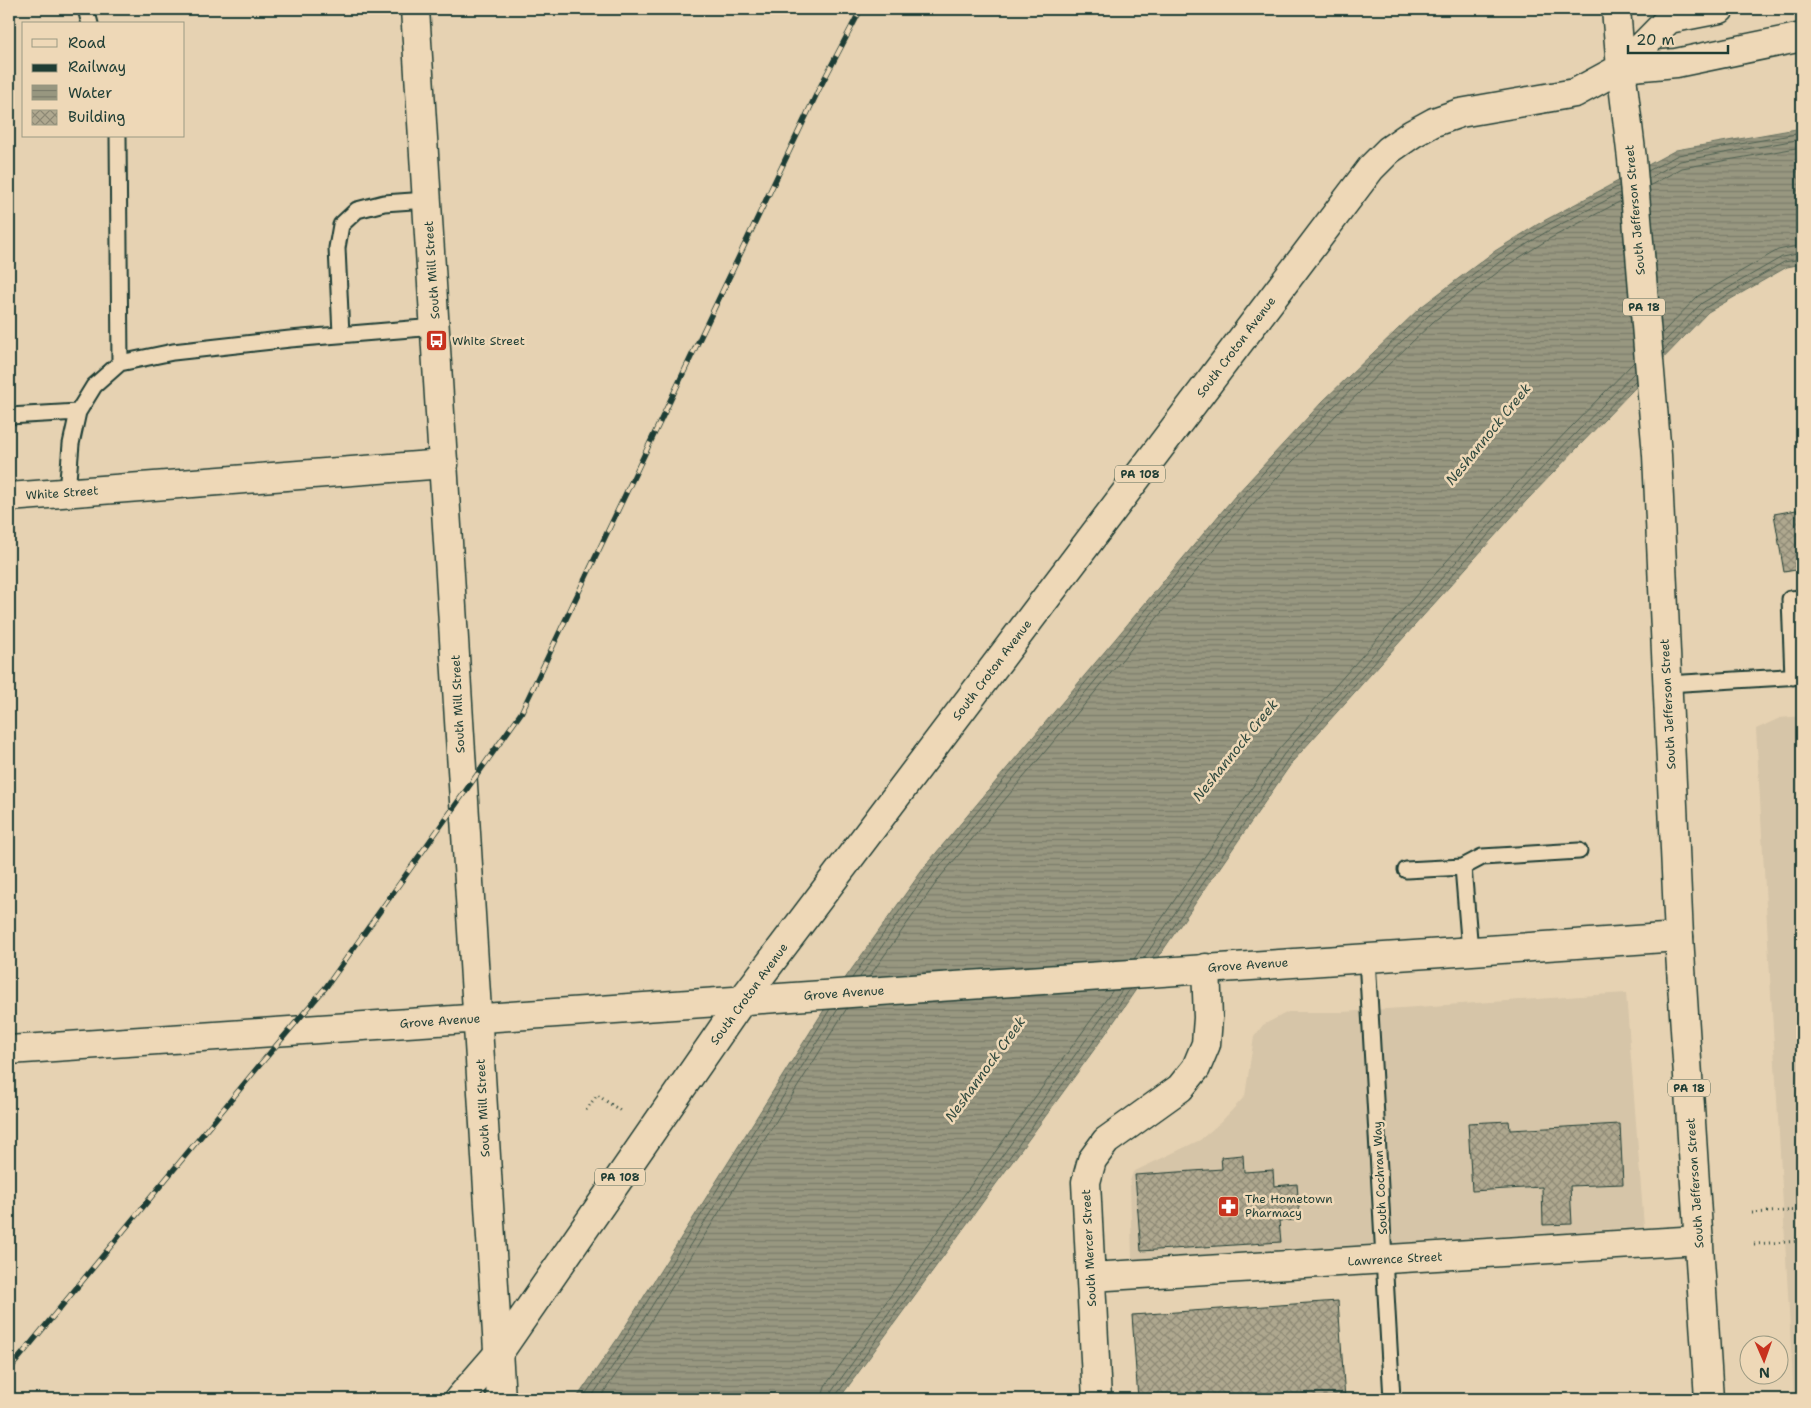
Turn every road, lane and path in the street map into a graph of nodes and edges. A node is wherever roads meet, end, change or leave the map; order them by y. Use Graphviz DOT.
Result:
graph roads {
  1 [pos="86,9"];
  2 [pos="415,9"];
  3 [pos="1616,9"];
  4 [pos="1720,9"];
  5 [pos="89,22"];
  6 [pos="1802,36"];
  7 [pos="1621,68"];
  8 [pos="118,138"];
  9 [pos="427,200"];
  10 [pos="435,327"];
  11 [pos="341,334"];
  12 [pos="120,363"];
  13 [pos="78,412"];
  14 [pos="9,416"];
  15 [pos="444,464"];
  16 [pos="67,492"];
  17 [pos="9,497"];
  18 [pos="1802,598"];
  19 [pos="1798,677"];
  20 [pos="1668,684"];
  21 [pos="1579,851"];
  22 [pos="1463,867"];
  23 [pos="1406,870"];
  24 [pos="1679,937"];
  25 [pos="1470,951"];
  26 [pos="1367,958"];
  27 [pos="1206,968"];
  28 [pos="743,999"];
  29 [pos="477,1018"];
  30 [pos="9,1050"];
  31 [pos="586,1110"];
  32 [pos="621,1111"];
  33 [pos="1802,1210"];
  34 [pos="1752,1213"];
  35 [pos="1699,1240"];
  36 [pos="1802,1241"];
  37 [pos="1754,1244"];
  38 [pos="1384,1259"];
  39 [pos="1091,1277"];
  40 [pos="498,1354"];
  41 [pos="459,1399"];
  42 [pos="501,1399"];
  43 [pos="1097,1399"];
  44 [pos="1392,1399"];
  45 [pos="1709,1399"];
  1 -- 5 [label="lane"];
  2 -- 9 [label="main road, South Mill Street"];
  3 -- 7 [label="main road, South Jefferson Street / PA 18"];
  4 -- 7 [label="main road"];
  6 -- 7 [label="main road"];
  7 -- 20 [label="main road, South Jefferson Street / PA 18"];
  7 -- 28 [label="main road, South Croton Avenue / PA 108"];
  8 -- 12 [label="lane"];
  9 -- 10 [label="main road, South Mill Street"];
  9 -- 11 [label="lane"];
  10 -- 11 [label="lane"];
  10 -- 15 [label="main road, South Mill Street"];
  11 -- 12 [label="lane"];
  12 -- 13 [label="lane"];
  13 -- 14 [label="lane"];
  13 -- 16 [label="lane"];
  15 -- 16 [label="main road, White Street"];
  15 -- 29 [label="main road, South Mill Street"];
  16 -- 17 [label="main road, White Street"];
  18 -- 19 [label="lane"];
  19 -- 20 [label="lane"];
  20 -- 24 [label="main road, South Jefferson Street / PA 18"];
  21 -- 22 [label="lane"];
  22 -- 23 [label="lane"];
  22 -- 25 [label="lane"];
  24 -- 25 [label="main road, Grove Avenue"];
  24 -- 35 [label="main road, South Jefferson Street / PA 18"];
  25 -- 26 [label="main road, Grove Avenue"];
  26 -- 27 [label="main road, Grove Avenue"];
  26 -- 38 [label="lane, South Cochran Way"];
  27 -- 28 [label="main road, Grove Avenue"];
  27 -- 39 [label="main road, South Mercer Street"];
  28 -- 29 [label="main road, Grove Avenue"];
  28 -- 40 [label="main road, South Croton Avenue / PA 108"];
  29 -- 30 [label="main road, Grove Avenue"];
  29 -- 40 [label="main road, South Mill Street"];
  31 -- 32 [label="path"];
  33 -- 34 [label="path"];
  35 -- 38 [label="main road, Lawrence Street"];
  35 -- 45 [label="main road, South Jefferson Street / PA 18"];
  36 -- 37 [label="path"];
  38 -- 39 [label="main road, Lawrence Street"];
  38 -- 44 [label="lane, South Cochran Way"];
  39 -- 43 [label="main road, South Mercer Street"];
  40 -- 41 [label="main road, South Croton Avenue / PA 108"];
  40 -- 42 [label="main road, South Mill Street"];
}
